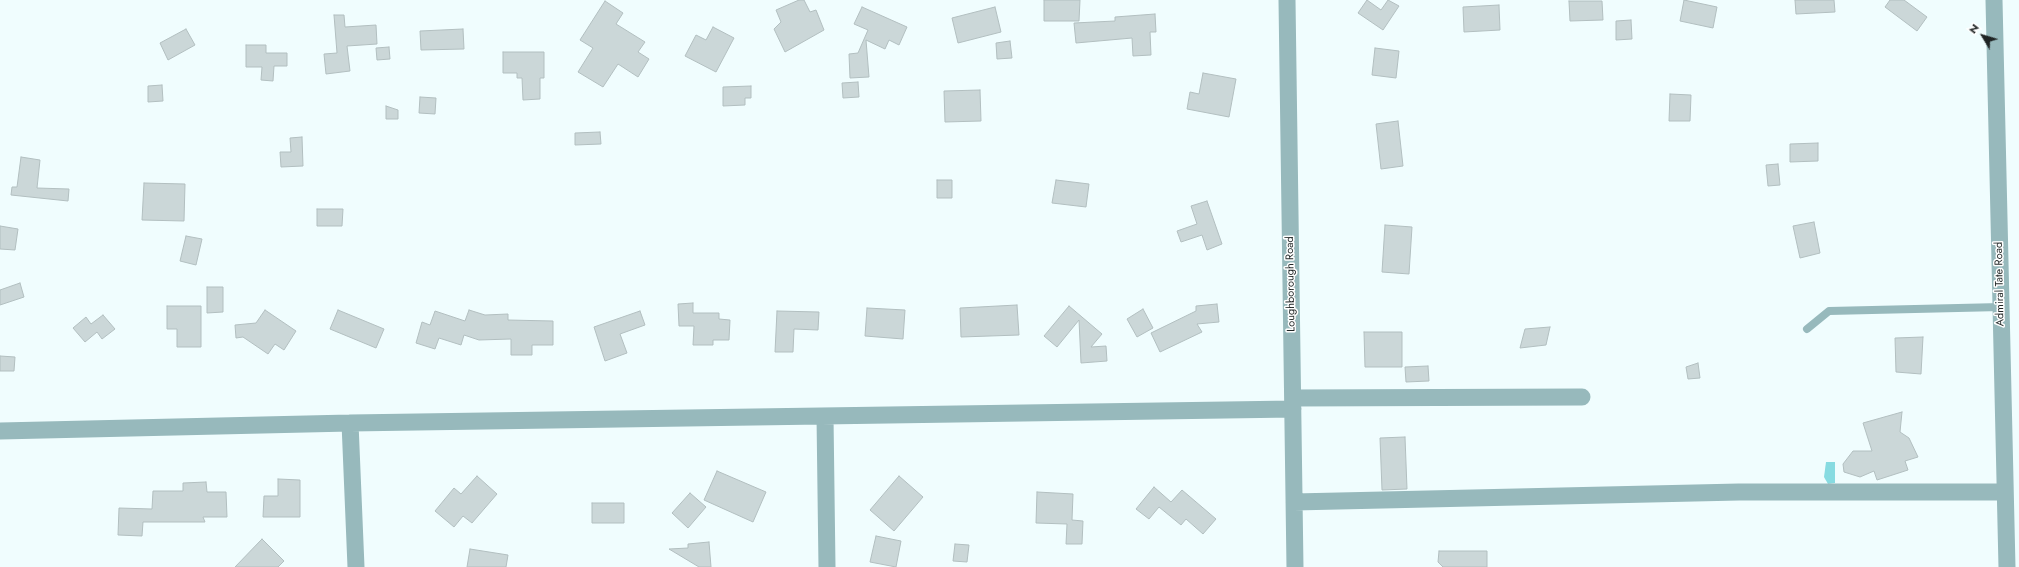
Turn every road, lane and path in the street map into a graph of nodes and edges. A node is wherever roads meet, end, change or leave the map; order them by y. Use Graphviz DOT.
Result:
graph roads {
  1 [pos="1287,0"];
  2 [pos="1994,0"];
  3 [pos="2001,307"];
  4 [pos="1807,329"];
  5 [pos="1582,398"];
  6 [pos="1293,403"];
  7 [pos="825,416"];
  8 [pos="350,423"];
  9 [pos="0,431"];
  10 [pos="2005,492"];
  11 [pos="1294,502"];
  12 [pos="356,567"];
  13 [pos="827,567"];
  14 [pos="1295,567"];
  15 [pos="2007,567"];
  1 -- 6 [label="street, Loughborough Road"];
  2 -- 3 [label="street, Admiral Tate Road"];
  3 -- 4 [label="lane"];
  3 -- 10 [label="street, Admiral Tate Road"];
  5 -- 6 [label="street"];
  6 -- 7 [label="street"];
  6 -- 11 [label="street, Loughborough Road"];
  7 -- 8 [label="street"];
  7 -- 13 [label="street"];
  8 -- 9 [label="street"];
  8 -- 12 [label="street"];
  10 -- 11 [label="street"];
  10 -- 15 [label="street, Admiral Tate Road"];
  11 -- 14 [label="street, Loughborough Road"];
}
